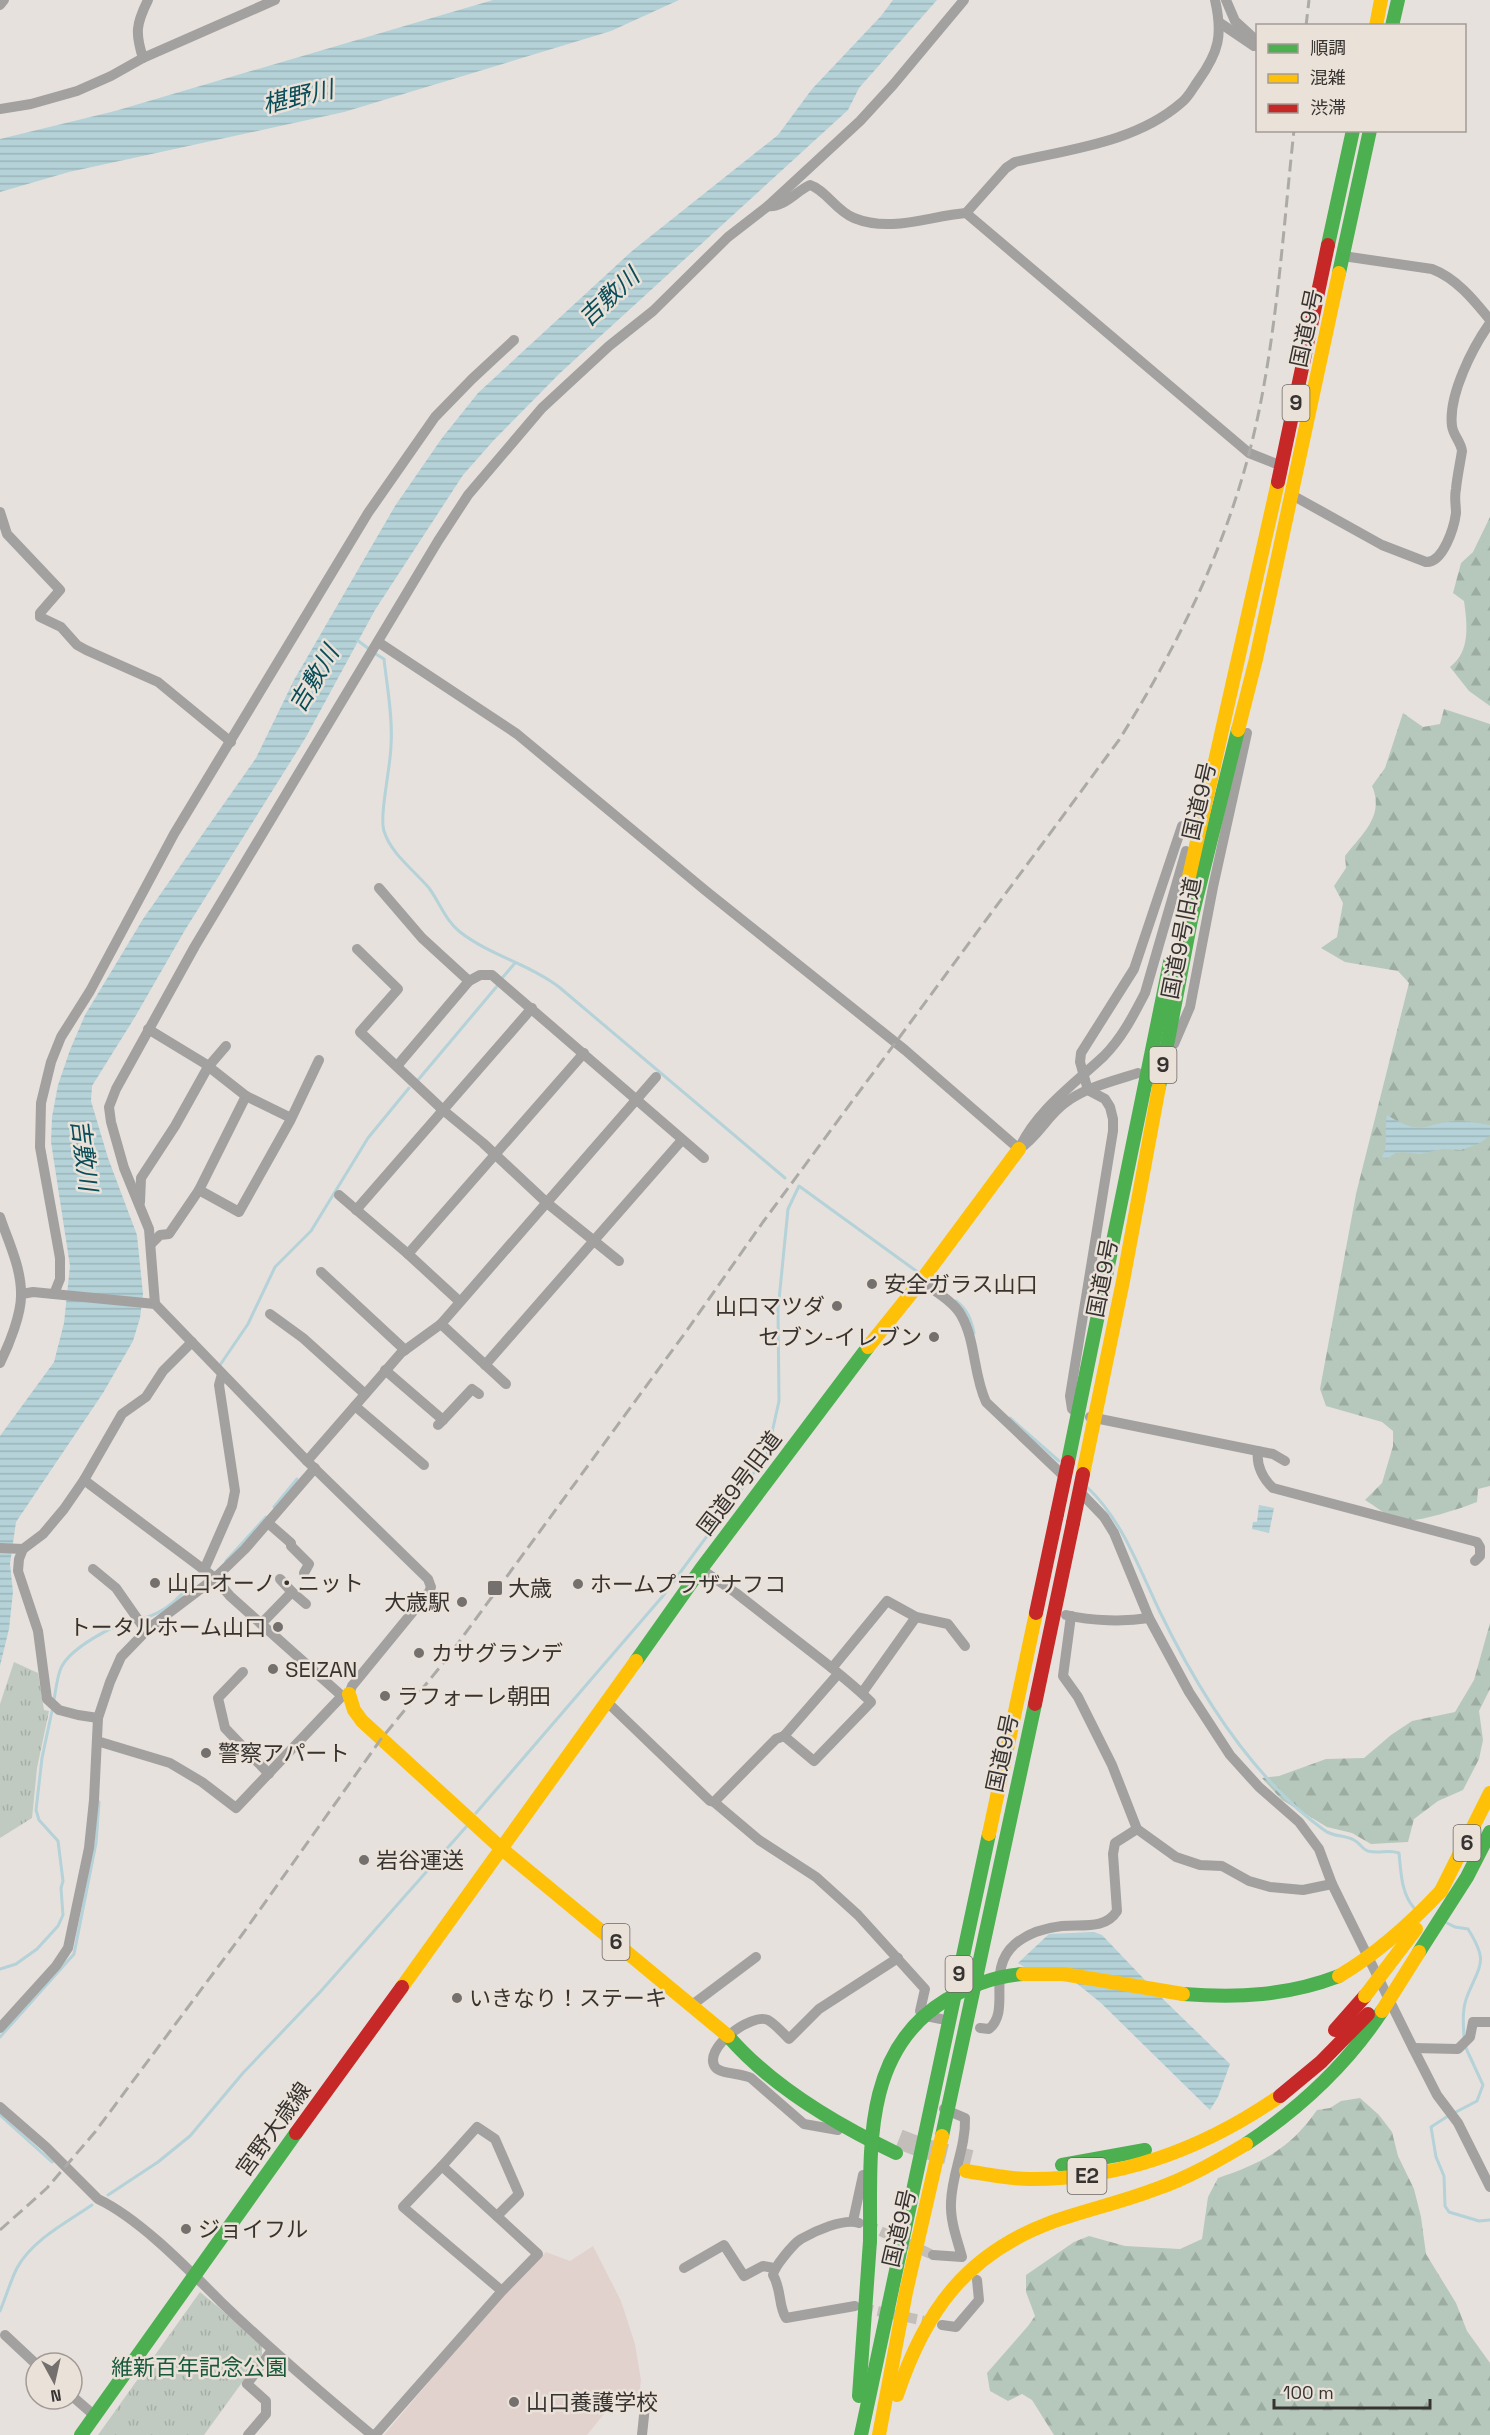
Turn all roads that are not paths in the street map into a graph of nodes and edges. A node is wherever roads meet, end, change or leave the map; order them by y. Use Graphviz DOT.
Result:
graph roads {
  1 [pos="4,0"];
  2 [pos="148,0"];
  3 [pos="275,0"];
  4 [pos="964,0"];
  5 [pos="1215,0"];
  6 [pos="1226,0"];
  7 [pos="1381,0"];
  8 [pos="1398,0"];
  9 [pos="0,5"];
  10 [pos="1220,23"];
  11 [pos="1376,24"];
  12 [pos="1392,24"];
  13 [pos="1256,43"];
  14 [pos="1256,43"];
  15 [pos="143,58"];
  16 [pos="0,109"];
  17 [pos="1353,132"];
  18 [pos="1370,132"];
  19 [pos="768,206"];
  20 [pos="966,213"];
  21 [pos="1343,256"];
  22 [pos="1490,321"];
  23 [pos="514,340"];
  24 [pos="1282,466"];
  25 [pos="1292,495"];
  26 [pos="0,512"];
  27 [pos="377,644"];
  28 [pos="1256,659"];
  29 [pos="231,742"];
  30 [pos="1202,818"];
  31 [pos="1182,825"];
  32 [pos="379,888"];
  33 [pos="357,949"];
  34 [pos="469,981"];
  35 [pos="532,1008"];
  36 [pos="148,1029"];
  37 [pos="226,1046"];
  38 [pos="1172,1047"];
  39 [pos="584,1053"];
  40 [pos="319,1060"];
  41 [pos="398,1066"];
  42 [pos="208,1067"];
  43 [pos="1083,1073"];
  44 [pos="1138,1073"];
  45 [pos="656,1077"];
  46 [pos="1088,1090"];
  47 [pos="246,1096"];
  48 [pos="637,1100"];
  49 [pos="443,1110"];
  50 [pos="291,1118"];
  51 [pos="682,1140"];
  52 [pos="1019,1149"];
  53 [pos="496,1154"];
  54 [pos="704,1158"];
  55 [pos="199,1190"];
  56 [pos="339,1195"];
  57 [pos="547,1203"];
  58 [pos="140,1205"];
  59 [pos="356,1210"];
  60 [pos="0,1217"];
  61 [pos="595,1241"];
  62 [pos="151,1244"];
  63 [pos="408,1254"];
  64 [pos="619,1261"];
  65 [pos="321,1272"];
  66 [pos="921,1281"];
  67 [pos="22,1294"];
  68 [pos="54,1294"];
  69 [pos="459,1301"];
  70 [pos="151,1304"];
  71 [pos="270,1314"];
  72 [pos="441,1324"];
  73 [pos="192,1342"];
  74 [pos="405,1350"];
  75 [pos="0,1363"];
  76 [pos="485,1365"];
  77 [pos="385,1370"];
  78 [pos="222,1374"];
  79 [pos="506,1384"];
  80 [pos="472,1389"];
  81 [pos="365,1394"];
  82 [pos="355,1406"];
  83 [pos="1079,1414"];
  84 [pos="1095,1418"];
  85 [pos="1258,1451"];
  86 [pos="1286,1461"];
  87 [pos="311,1465"];
  88 [pos="424,1465"];
  89 [pos="84,1480"];
  90 [pos="268,1523"];
  91 [pos="0,1548"];
  92 [pos="19,1549"];
  93 [pos="1475,1561"];
  94 [pos="93,1569"];
  95 [pos="701,1569"];
  96 [pos="204,1570"];
  97 [pos="304,1573"];
  98 [pos="215,1578"];
  99 [pos="280,1579"];
  100 [pos="292,1592"];
  101 [pos="306,1604"];
  102 [pos="1054,1612"];
  103 [pos="1071,1616"];
  104 [pos="916,1617"];
  105 [pos="1149,1618"];
  106 [pos="261,1624"];
  107 [pos="146,1631"];
  108 [pos="965,1646"];
  109 [pos="835,1671"];
  110 [pos="243,1672"];
  111 [pos="862,1693"];
  112 [pos="346,1695"];
  113 [pos="606,1701"];
  114 [pos="98,1718"];
  115 [pos="784,1736"];
  116 [pos="97,1741"];
  117 [pos="269,1774"];
  118 [pos="1490,1793"];
  119 [pos="714,1802"];
  120 [pos="1137,1829"];
  121 [pos="1490,1832"];
  122 [pos="502,1850"];
  123 [pos="1332,1884"];
  124 [pos="1441,1891"];
  125 [pos="1419,1952"];
  126 [pos="756,1958"];
  127 [pos="898,1958"];
  128 [pos="693,2005"];
  129 [pos="1379,2008"];
  130 [pos="941,2019"];
  131 [pos="1490,2022"];
  132 [pos="0,2028"];
  133 [pos="980,2028"];
  134 [pos="728,2036"];
  135 [pos="1413,2048"];
  136 [pos="0,2107"];
  137 [pos="932,2107"];
  138 [pos="948,2110"];
  139 [pos="1232,2122"];
  140 [pos="897,2146"];
  141 [pos="442,2166"];
  142 [pos="968,2166"];
  143 [pos="1490,2187"];
  144 [pos="497,2216"];
  145 [pos="933,2255"];
  146 [pos="684,2268"];
  147 [pos="774,2268"];
  148 [pos="194,2274"];
  149 [pos="976,2280"];
  150 [pos="502,2291"];
  151 [pos="855,2306"];
  152 [pos="942,2325"];
  153 [pos="4,2335"];
  154 [pos="272,2350"];
  155 [pos="24,2353"];
  156 [pos="84,2406"];
  157 [pos="645,2406"];
  158 [pos="95,2416"];
  159 [pos="81,2435"];
  160 [pos="248,2435"];
  161 [pos="373,2435"];
  162 [pos="642,2435"];
  163 [pos="859,2435"];
  164 [pos="879,2435"];
  165 [pos="886,2435"];
  1 -- 9 [label="street"];
  2 -- 15 [label="street"];
  3 -- 15 [label="street"];
  4 -- 19 [label="street"];
  5 -- 10 [label="street"];
  6 -- 14 [label="street"];
  7 -- 11 [label="main road"];
  8 -- 12 [label="main road"];
  10 -- 13 [label="street"];
  10 -- 20 [label="street"];
  15 -- 16 [label="street"];
  17 -- 24 [label="main road, 国道9号 / 9"];
  18 -- 21 [label="main road, 国道9号 / 9"];
  19 -- 20 [label="street"];
  19 -- 27 [label="street"];
  20 -- 24 [label="street"];
  21 -- 22 [label="street"];
  21 -- 25 [label="main road, 国道9号 / 9"];
  22 -- 25 [label="street"];
  23 -- 29 [label="street"];
  24 -- 30 [label="main road, 国道9号 / 9"];
  25 -- 28 [label="main road, 国道9号 / 9"];
  26 -- 29 [label="street"];
  27 -- 36 [label="street"];
  27 -- 52 [label="street"];
  28 -- 38 [label="street, 国道9号旧道"];
  28 -- 84 [label="main road, 国道9号 / 9"];
  29 -- 68 [label="street"];
  30 -- 43 [label="street, 国道9号旧道"];
  30 -- 83 [label="main road, 国道9号 / 9"];
  31 -- 43 [label="street"];
  32 -- 34 [label="street"];
  33 -- 41 [label="street"];
  34 -- 35 [label="street"];
  34 -- 41 [label="street"];
  35 -- 39 [label="street"];
  35 -- 49 [label="street"];
  36 -- 42 [label="street"];
  36 -- 58 [label="street"];
  37 -- 42 [label="street"];
  39 -- 48 [label="street"];
  39 -- 53 [label="street"];
  40 -- 50 [label="street"];
  41 -- 49 [label="street"];
  42 -- 47 [label="street"];
  42 -- 58 [label="street"];
  43 -- 46 [label="street"];
  43 -- 52 [label="street, 国道9号旧道"];
  44 -- 46 [label="street, 国道9号旧道"];
  45 -- 48 [label="street"];
  46 -- 52 [label="street, 国道9号旧道"];
  46 -- 83 [label="street"];
  47 -- 50 [label="street"];
  47 -- 55 [label="street"];
  48 -- 51 [label="street"];
  48 -- 57 [label="street"];
  49 -- 53 [label="street"];
  49 -- 59 [label="street"];
  50 -- 55 [label="street"];
  51 -- 54 [label="street"];
  51 -- 61 [label="street"];
  52 -- 66 [label="main road, 国道9号旧道"];
  53 -- 57 [label="street"];
  53 -- 63 [label="street"];
  55 -- 62 [label="street"];
  56 -- 59 [label="street"];
  57 -- 61 [label="street"];
  57 -- 69 [label="street"];
  58 -- 62 [label="street"];
  59 -- 63 [label="street"];
  60 -- 67 [label="street"];
  61 -- 64 [label="street"];
  61 -- 76 [label="street"];
  62 -- 70 [label="street"];
  63 -- 69 [label="street"];
  65 -- 74 [label="street"];
  66 -- 95 [label="main road, 国道9号旧道"];
  66 -- 105 [label="street"];
  67 -- 68 [label="street"];
  67 -- 75 [label="street"];
  68 -- 70 [label="street"];
  69 -- 72 [label="street"];
  70 -- 73 [label="street"];
  71 -- 81 [label="street"];
  72 -- 74 [label="street"];
  72 -- 76 [label="street"];
  73 -- 78 [label="street"];
  73 -- 89 [label="street"];
  74 -- 77 [label="street"];
  76 -- 79 [label="street"];
  77 -- 80 [label="street"];
  77 -- 81 [label="street"];
  78 -- 87 [label="street"];
  78 -- 96 [label="street"];
  81 -- 82 [label="street"];
  82 -- 87 [label="street"];
  82 -- 88 [label="street"];
  83 -- 84 [label="street"];
  83 -- 137 [label="main road, 国道9号 / 9, bridge"];
  84 -- 85 [label="street"];
  84 -- 102 [label="main road, 国道9号 / 9, bridge"];
  85 -- 86 [label="street"];
  85 -- 93 [label="street"];
  87 -- 90 [label="street"];
  87 -- 112 [label="street"];
  89 -- 92 [label="street"];
  89 -- 96 [label="street"];
  90 -- 97 [label="street"];
  90 -- 98 [label="street"];
  91 -- 92 [label="street"];
  92 -- 114 [label="street"];
  94 -- 107 [label="street"];
  95 -- 109 [label="street"];
  95 -- 113 [label="main road, 国道9号旧道"];
  96 -- 98 [label="street"];
  98 -- 106 [label="street"];
  98 -- 107 [label="street"];
  99 -- 100 [label="street"];
  100 -- 101 [label="street"];
  100 -- 106 [label="street"];
  102 -- 103 [label="street"];
  102 -- 138 [label="main road, 国道9号 / 9"];
  103 -- 105 [label="street"];
  103 -- 120 [label="street"];
  104 -- 108 [label="street"];
  104 -- 109 [label="street"];
  104 -- 111 [label="street"];
  105 -- 123 [label="street"];
  106 -- 112 [label="street"];
  107 -- 114 [label="street"];
  109 -- 111 [label="street"];
  109 -- 115 [label="street"];
  110 -- 117 [label="street"];
  111 -- 115 [label="street"];
  112 -- 117 [label="street"];
  112 -- 122 [label="main road"];
  113 -- 119 [label="street"];
  113 -- 122 [label="main road, 国道9号旧道"];
  114 -- 116 [label="street"];
  115 -- 119 [label="street"];
  116 -- 117 [label="street"];
  116 -- 132 [label="street"];
  118 -- 124 [label="main road, 6"];
  119 -- 127 [label="street"];
  120 -- 123 [label="street"];
  120 -- 133 [label="street"];
  121 -- 125 [label="main road, 6"];
  122 -- 128 [label="main road, 6"];
  122 -- 148 [label="main road, 宮野大歳線"];
  123 -- 135 [label="street"];
  124 -- 139 [label="main road, E2, bridge"];
  124 -- 163 [label="main road, bridge"];
  125 -- 129 [label="main road, E2, bridge"];
  126 -- 128 [label="street"];
  127 -- 130 [label="street"];
  127 -- 134 [label="street"];
  128 -- 134 [label="main road, 6"];
  129 -- 139 [label="main road, E2"];
  129 -- 165 [label="main road"];
  131 -- 135 [label="street"];
  134 -- 140 [label="main road"];
  134 -- 147 [label="street"];
  135 -- 143 [label="street"];
  136 -- 148 [label="street"];
  137 -- 138 [label="street"];
  137 -- 163 [label="main road, 国道9号 / 9"];
  138 -- 145 [label="street"];
  138 -- 164 [label="main road, 国道9号 / 9"];
  139 -- 142 [label="main road, E2"];
  141 -- 144 [label="street"];
  141 -- 144 [label="street"];
  141 -- 150 [label="street"];
  144 -- 150 [label="street"];
  146 -- 147 [label="street"];
  147 -- 151 [label="street"];
  148 -- 154 [label="street"];
  148 -- 158 [label="main road, 宮野大歳線"];
  149 -- 152 [label="street"];
  150 -- 161 [label="street"];
  153 -- 155 [label="street"];
  154 -- 160 [label="street"];
  154 -- 161 [label="street"];
  156 -- 158 [label="street"];
  157 -- 162 [label="street"];
  158 -- 159 [label="main road, 宮野大歳線"];
}
